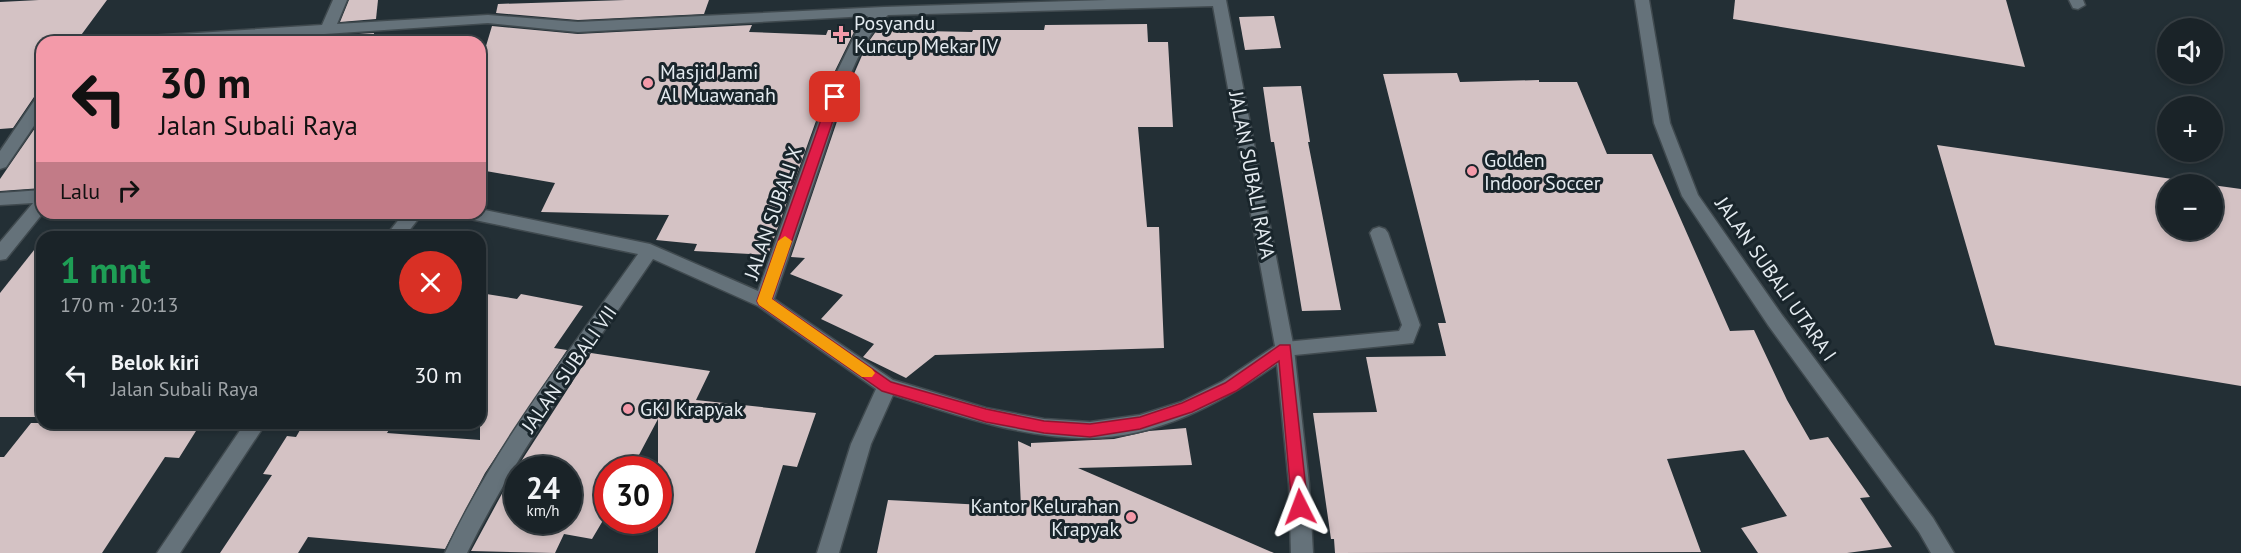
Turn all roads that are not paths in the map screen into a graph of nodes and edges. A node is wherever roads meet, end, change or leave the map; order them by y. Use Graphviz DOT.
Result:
graph roads {
  1 [pos="340,0"];
  2 [pos="1219,0"];
  3 [pos="1642,0"];
  4 [pos="884,12"];
  5 [pos="328,29"];
  6 [pos="224,36"];
  7 [pos="36,111"];
  8 [pos="0,163"];
  9 [pos="36,196"];
  10 [pos="0,198"];
  11 [pos="36,210"];
  12 [pos="486,216"];
  13 [pos="409,219"];
  14 [pos="399,231"];
  15 [pos="1378,233"];
  16 [pos="650,250"];
  17 [pos="0,254"];
  18 [pos="764,301"];
  19 [pos="1285,349"];
  20 [pos="887,386"];
  21 [pos="252,429"];
  22 [pos="168,553"];
  23 [pos="456,553"];
  24 [pos="828,553"];
  25 [pos="1302,553"];
  26 [pos="1943,553"];
  1 -- 5 [label="street"];
  2 -- 4 [label="street"];
  2 -- 19 [label="street, JALAN SUBALI RAYA"];
  3 -- 26 [label="street, JALAN SUBALI UTARA I"];
  4 -- 5 [label="street"];
  4 -- 18 [label="street, JALAN SUBALI X"];
  5 -- 6 [label="street"];
  7 -- 8 [label="street"];
  9 -- 10 [label="street"];
  11 -- 17 [label="street"];
  12 -- 16 [label="street"];
  13 -- 14 [label="street"];
  15 -- 19 [label="street"];
  16 -- 18 [label="street"];
  16 -- 23 [label="street, JALAN SUBALI VII"];
  18 -- 20 [label="street"];
  19 -- 20 [label="street"];
  19 -- 25 [label="street, JALAN SUBALI RAYA"];
  20 -- 24 [label="street"];
  21 -- 22 [label="street"];
}
